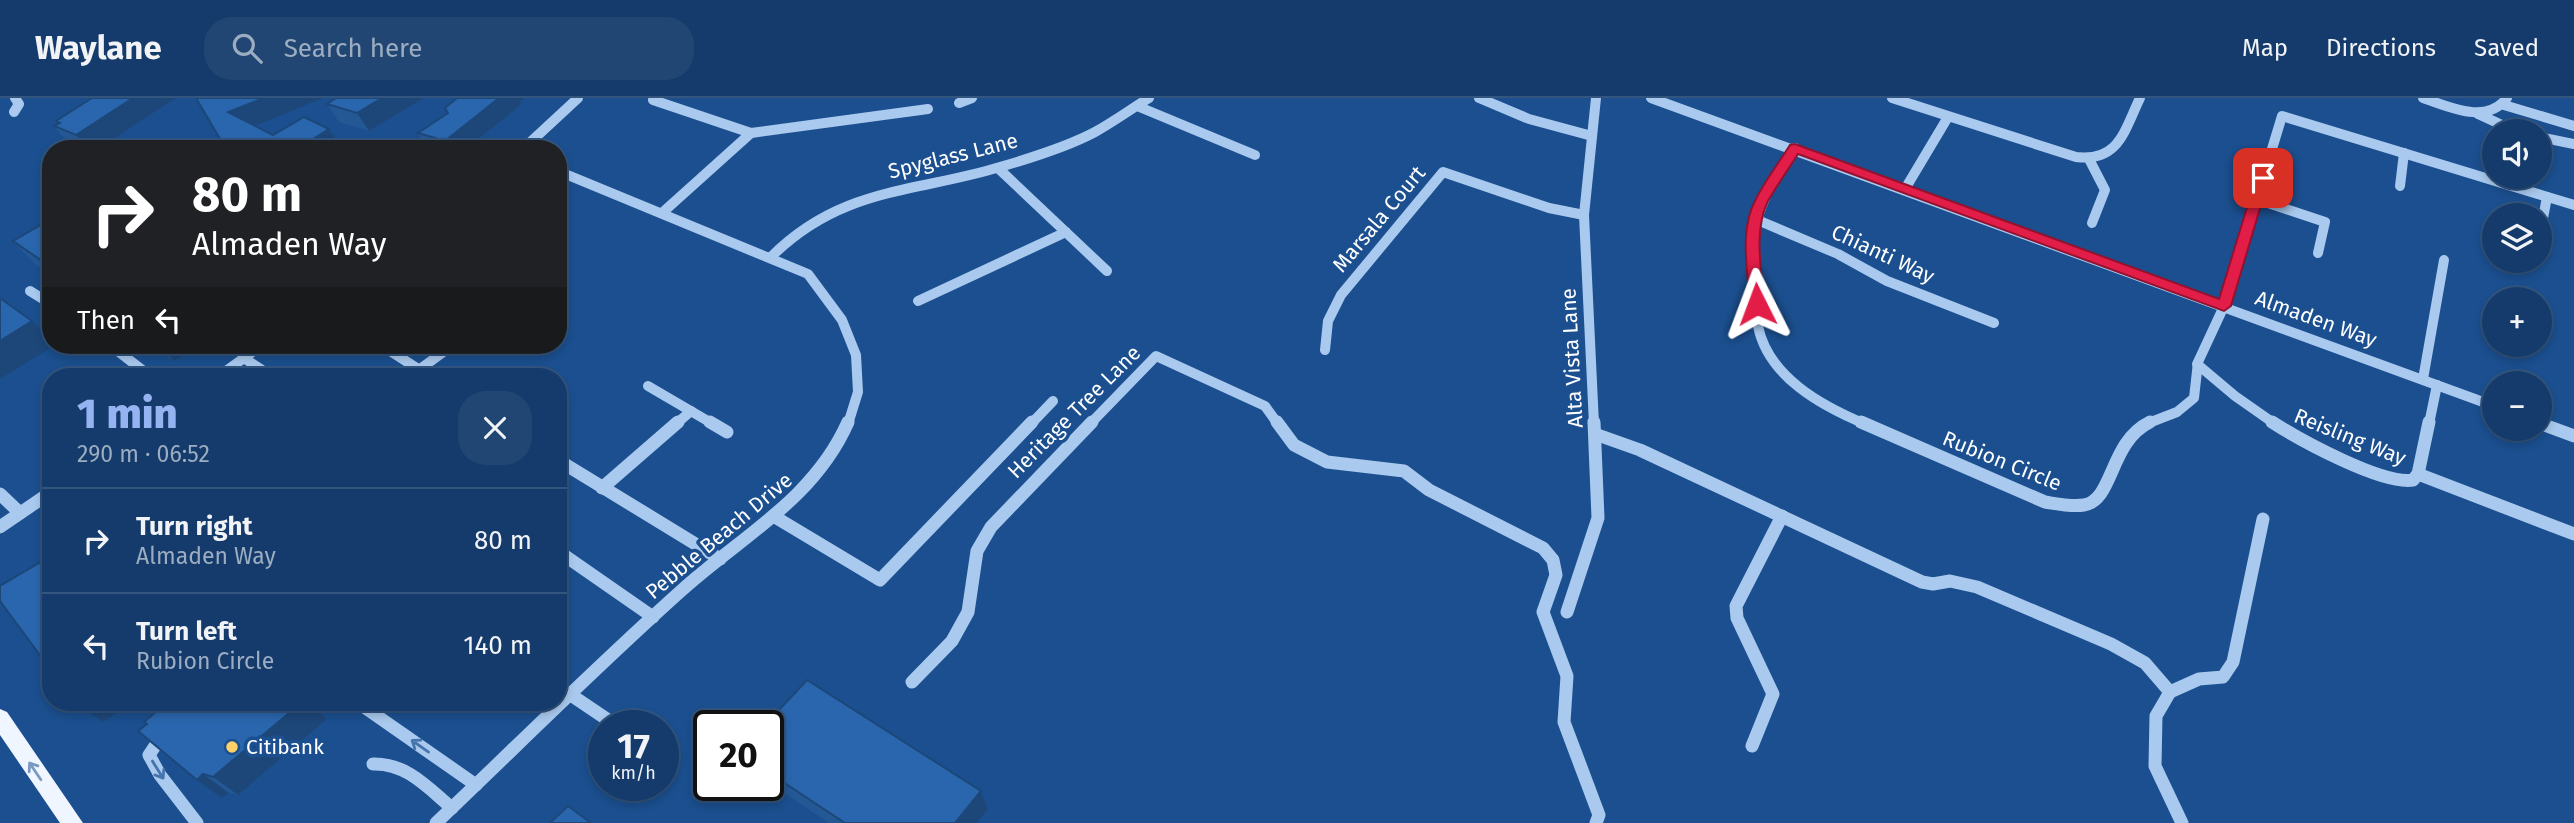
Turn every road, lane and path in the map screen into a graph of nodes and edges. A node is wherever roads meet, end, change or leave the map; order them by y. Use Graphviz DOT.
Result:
graph roads {
  1 [pos="15,98"];
  2 [pos="578,98"];
  3 [pos="972,98"];
  4 [pos="1149,98"];
  5 [pos="1479,98"];
  6 [pos="1596,98"];
  7 [pos="1651,98"];
  8 [pos="1892,98"];
  9 [pos="2140,98"];
  10 [pos="2423,98"];
  11 [pos="653,100"];
  12 [pos="2505,102"];
  13 [pos="960,103"];
  14 [pos="1137,106"];
  15 [pos="928,109"];
  16 [pos="14,112"];
  17 [pos="2474,112"];
  18 [pos="1948,117"];
  19 [pos="2489,119"];
  20 [pos="2574,126"];
  21 [pos="751,133"];
  22 [pos="1592,136"];
  23 [pos="2552,139"];
  24 [pos="533,140"];
  25 [pos="2574,144"];
  26 [pos="1795,148"];
  27 [pos="2404,153"];
  28 [pos="1255,155"];
  29 [pos="2089,159"];
  30 [pos="998,168"];
  31 [pos="567,176"];
  32 [pos="2400,186"];
  33 [pos="1905,189"];
  34 [pos="2547,197"];
  35 [pos="2256,200"];
  36 [pos="2546,203"];
  37 [pos="2574,205"];
  38 [pos="662,213"];
  39 [pos="1584,215"];
  40 [pos="1755,219"];
  41 [pos="2092,223"];
  42 [pos="1066,232"];
  43 [pos="2318,253"];
  44 [pos="771,257"];
  45 [pos="2444,260"];
  46 [pos="1107,271"];
  47 [pos="30,291"];
  48 [pos="42,298"];
  49 [pos="918,301"];
  50 [pos="2224,306"];
  51 [pos="1994,323"];
  52 [pos="1325,350"];
  53 [pos="122,354"];
  54 [pos="249,354"];
  55 [pos="395,354"];
  56 [pos="444,354"];
  57 [pos="243,358"];
  58 [pos="2197,364"];
  59 [pos="140,368"];
  60 [pos="230,368"];
  61 [pos="259,368"];
  62 [pos="417,368"];
  63 [pos="430,368"];
  64 [pos="2423,379"];
  65 [pos="2437,385"];
  66 [pos="648,387"];
  67 [pos="1053,401"];
  68 [pos="2482,402"];
  69 [pos="691,411"];
  70 [pos="2552,428"];
  71 [pos="727,432"];
  72 [pos="1595,434"];
  73 [pos="2574,436"];
  74 [pos="567,466"];
  75 [pos="2418,474"];
  76 [pos="602,488"];
  77 [pos="0,494"];
  78 [pos="42,498"];
  79 [pos="20,513"];
  80 [pos="1782,516"];
  81 [pos="775,517"];
  82 [pos="2263,519"];
  83 [pos="0,527"];
  84 [pos="2574,534"];
  85 [pos="567,557"];
  86 [pos="720,559"];
  87 [pos="1567,612"];
  88 [pos="653,617"];
  89 [pos="912,682"];
  90 [pos="2170,692"];
  91 [pos="571,695"];
  92 [pos="567,699"];
  93 [pos="593,710"];
  94 [pos="370,711"];
  95 [pos="554,711"];
  96 [pos="0,718"];
  97 [pos="174,723"];
  98 [pos="1752,746"];
  99 [pos="373,764"];
  100 [pos="476,785"];
  101 [pos="452,808"];
  102 [pos="1603,820"];
  103 [pos="72,823"];
  104 [pos="197,823"];
  105 [pos="436,823"];
  106 [pos="2182,823"];
  1 -- 16 [label="street"];
  2 -- 24 [label="street"];
  3 -- 13 [label="street"];
  4 -- 14 [label="street, Spyglass Lane"];
  5 -- 22 [label="street"];
  6 -- 22 [label="street, Alta Vista Lane"];
  7 -- 26 [label="street, Almaden Way"];
  8 -- 18 [label="street"];
  9 -- 29 [label="street"];
  10 -- 17 [label="street"];
  11 -- 21 [label="street"];
  12 -- 17 [label="street"];
  12 -- 20 [label="street"];
  14 -- 28 [label="street"];
  14 -- 30 [label="street, Spyglass Lane"];
  15 -- 21 [label="street"];
  17 -- 19 [label="street"];
  18 -- 29 [label="street"];
  18 -- 33 [label="street"];
  21 -- 38 [label="street"];
  22 -- 39 [label="street, Alta Vista Lane"];
  23 -- 25 [label="street"];
  26 -- 33 [label="street, Almaden Way"];
  26 -- 40 [label="street, Rubion Circle"];
  27 -- 32 [label="street"];
  27 -- 34 [label="street, Rubion Circle"];
  27 -- 35 [label="street, Rubion Circle"];
  29 -- 41 [label="street"];
  30 -- 42 [label="street"];
  30 -- 44 [label="street, Spyglass Lane"];
  31 -- 38 [label="street, Pebble Beach Drive"];
  33 -- 50 [label="street, Almaden Way"];
  34 -- 36 [label="street"];
  34 -- 37 [label="street, Rubion Circle"];
  35 -- 43 [label="street"];
  35 -- 50 [label="street, Rubion Circle"];
  38 -- 44 [label="street, Pebble Beach Drive"];
  39 -- 52 [label="street, Marsala Court"];
  39 -- 72 [label="street, Alta Vista Lane"];
  40 -- 51 [label="street, Chianti Way"];
  40 -- 58 [label="street, Rubion Circle"];
  42 -- 46 [label="street"];
  42 -- 49 [label="street"];
  44 -- 81 [label="street, Pebble Beach Drive"];
  45 -- 64 [label="street"];
  47 -- 48 [label="street"];
  50 -- 58 [label="street, Rubion Circle"];
  50 -- 64 [label="street, Almaden Way"];
  53 -- 59 [label="street"];
  54 -- 57 [label="street"];
  55 -- 62 [label="street"];
  56 -- 63 [label="street"];
  57 -- 60 [label="street"];
  57 -- 61 [label="street"];
  58 -- 75 [label="street, Reisling Way"];
  64 -- 65 [label="street, Almaden Way"];
  65 -- 68 [label="street, Almaden Way"];
  65 -- 75 [label="street, Reisling Way"];
  66 -- 69 [label="street"];
  67 -- 81 [label="street"];
  69 -- 71 [label="street"];
  69 -- 76 [label="street"];
  70 -- 73 [label="street"];
  72 -- 80 [label="street"];
  72 -- 87 [label="street, Alta Vista Lane"];
  74 -- 76 [label="street"];
  75 -- 84 [label="street"];
  76 -- 86 [label="street"];
  77 -- 79 [label="street"];
  78 -- 79 [label="street"];
  79 -- 83 [label="street"];
  80 -- 90 [label="street"];
  80 -- 98 [label="street"];
  81 -- 86 [label="street, Pebble Beach Drive"];
  82 -- 90 [label="street"];
  85 -- 88 [label="street"];
  86 -- 88 [label="street, Pebble Beach Drive"];
  88 -- 91 [label="street, Pebble Beach Drive"];
  89 -- 102 [label="street, Heritage Tree Lane"];
  90 -- 106 [label="street"];
  91 -- 92 [label="street, Pebble Beach Drive"];
  91 -- 93 [label="street"];
  100 -- 94 [label="street, one-way"];
  95 -- 100 [label="street, Pebble Beach Drive"];
  103 -- 96 [label="main road, one-way"];
  97 -- 104 [label="lane, one-way"];
  99 -- 101 [label="street"];
  100 -- 101 [label="street, Pebble Beach Drive"];
  101 -- 105 [label="street, Pebble Beach Drive"];
}
